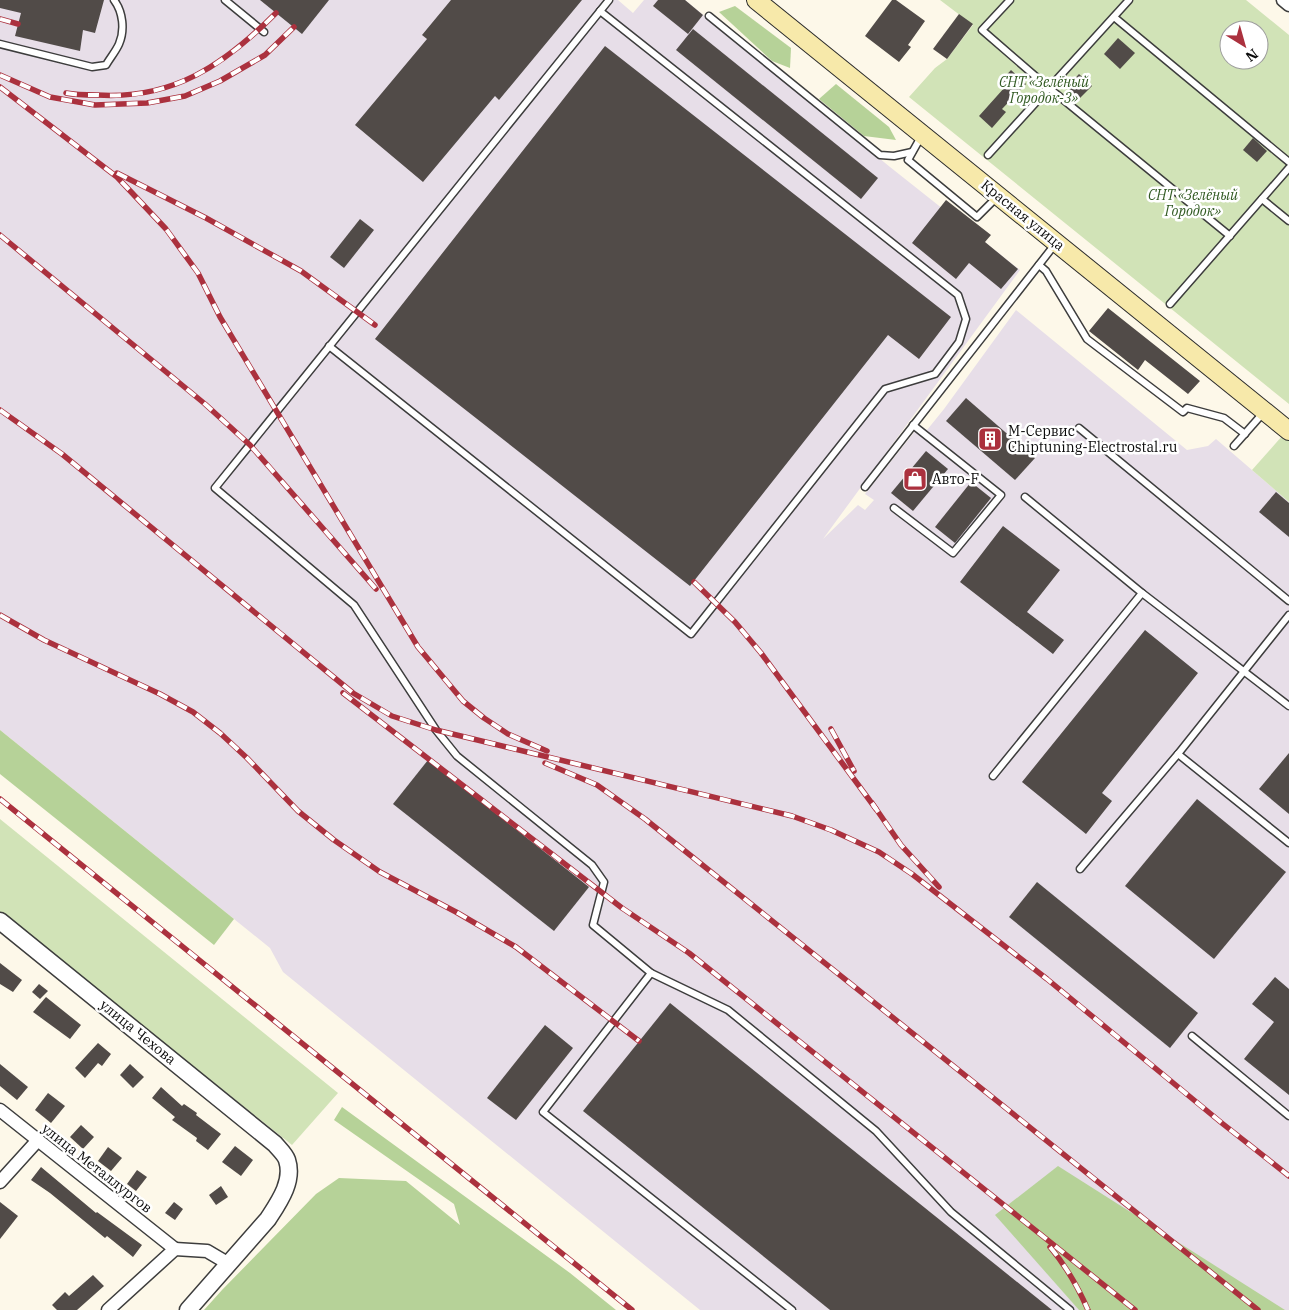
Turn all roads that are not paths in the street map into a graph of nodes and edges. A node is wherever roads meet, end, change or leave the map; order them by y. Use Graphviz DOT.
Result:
graph roads {
  1 [pos="114,0"];
  2 [pos="225,0"];
  3 [pos="609,0"];
  4 [pos="756,0"];
  5 [pos="1010,0"];
  6 [pos="1129,0"];
  7 [pos="1283,0"];
  8 [pos="1289,5"];
  9 [pos="600,10"];
  10 [pos="709,16"];
  11 [pos="1114,17"];
  12 [pos="264,32"];
  13 [pos="0,44"];
  14 [pos="1049,88"];
  15 [pos="922,134"];
  16 [pos="912,152"];
  17 [pos="988,155"];
  18 [pos="1289,162"];
  19 [pos="1289,168"];
  20 [pos="999,195"];
  21 [pos="1262,199"];
  22 [pos="1289,222"];
  23 [pos="1230,236"];
  24 [pos="1056,242"];
  25 [pos="1039,264"];
  26 [pos="1170,304"];
  27 [pos="329,346"];
  28 [pos="1265,411"];
  29 [pos="913,425"];
  30 [pos="1079,428"];
  31 [pos="1289,431"];
  32 [pos="1245,434"];
  33 [pos="1234,446"];
  34 [pos="865,486"];
  35 [pos="1025,497"];
  36 [pos="894,508"];
  37 [pos="1142,593"];
  38 [pos="1289,601"];
  39 [pos="1289,615"];
  40 [pos="1243,671"];
  41 [pos="1289,706"];
  42 [pos="1178,754"];
  43 [pos="993,776"];
  44 [pos="1289,843"];
  45 [pos="1080,869"];
  46 [pos="0,921"];
  47 [pos="651,973"];
  48 [pos="1192,1036"];
  49 [pos="0,1110"];
  50 [pos="1289,1116"];
  51 [pos="38,1140"];
  52 [pos="0,1182"];
  53 [pos="175,1249"];
  54 [pos="229,1264"];
  55 [pos="108,1310"];
  56 [pos="188,1310"];
  57 [pos="792,1310"];
  58 [pos="1070,1310"];
  1 -- 13 [label="lane"];
  2 -- 12 [label="lane"];
  3 -- 9 [label="lane"];
  4 -- 15 [label="main road, Красная улица"];
  5 -- 14 [label="lane"];
  6 -- 11 [label="lane"];
  7 -- 8 [label="street"];
  9 -- 27 [label="lane"];
  9 -- 27 [label="lane"];
  10 -- 16 [label="lane"];
  11 -- 14 [label="lane"];
  11 -- 18 [label="lane"];
  14 -- 17 [label="lane"];
  14 -- 23 [label="lane"];
  15 -- 16 [label="lane"];
  15 -- 20 [label="main road, Красная улица"];
  16 -- 20 [label="lane"];
  19 -- 21 [label="lane"];
  20 -- 24 [label="main road, Красная улица"];
  21 -- 22 [label="lane"];
  21 -- 23 [label="lane"];
  23 -- 26 [label="lane"];
  24 -- 25 [label="lane"];
  24 -- 28 [label="main road, Красная улица"];
  25 -- 29 [label="lane"];
  25 -- 32 [label="lane"];
  27 -- 47 [label="lane"];
  28 -- 31 [label="main road, Красная улица"];
  28 -- 32 [label="lane"];
  29 -- 34 [label="lane"];
  29 -- 36 [label="lane"];
  30 -- 38 [label="lane"];
  32 -- 33 [label="lane"];
  35 -- 37 [label="lane"];
  37 -- 40 [label="lane"];
  37 -- 43 [label="lane"];
  39 -- 40 [label="lane"];
  40 -- 41 [label="lane"];
  40 -- 42 [label="lane"];
  42 -- 44 [label="lane"];
  42 -- 45 [label="lane"];
  46 -- 54 [label="street, улица Чехова"];
  47 -- 57 [label="lane"];
  47 -- 58 [label="lane"];
  48 -- 50 [label="lane"];
  49 -- 51 [label="street, улица Металлургов"];
  51 -- 52 [label="street"];
  51 -- 53 [label="street, улица Металлургов"];
  53 -- 54 [label="street"];
  53 -- 55 [label="street"];
  54 -- 56 [label="street"];
}
